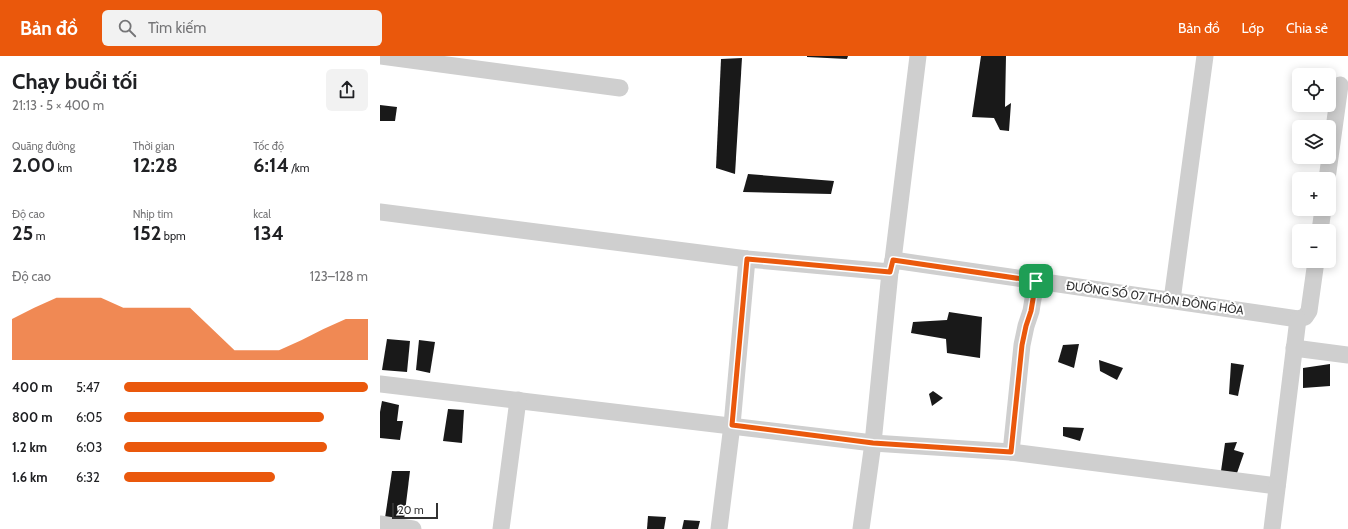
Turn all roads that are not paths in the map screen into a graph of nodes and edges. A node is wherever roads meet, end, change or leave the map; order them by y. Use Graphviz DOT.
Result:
graph roads {
  1 [pos="380,56"];
  2 [pos="918,56"];
  3 [pos="1205,56"];
  4 [pos="1340,85"];
  5 [pos="620,88"];
  6 [pos="1328,172"];
  7 [pos="380,212"];
  8 [pos="747,259"];
  9 [pos="891,266"];
  10 [pos="1315,268"];
  11 [pos="1036,281"];
  12 [pos="1172,300"];
  13 [pos="1298,318"];
  14 [pos="1294,348"];
  15 [pos="1348,355"];
  16 [pos="380,384"];
  17 [pos="518,400"];
  18 [pos="732,425"];
  19 [pos="873,443"];
  20 [pos="1011,452"];
  21 [pos="1277,486"];
  22 [pos="380,524"];
  23 [pos="413,529"];
  24 [pos="502,529"];
  25 [pos="719,529"];
  26 [pos="861,529"];
  27 [pos="1272,529"];
  1 -- 5 [label="street"];
  2 -- 9 [label="street"];
  3 -- 12 [label="street"];
  4 -- 6 [label="street"];
  7 -- 8 [label="street, ĐƯỜNG SỐ 07 THÔN ĐÔNG HÒA"];
  8 -- 9 [label="street, ĐƯỜNG SỐ 07 THÔN ĐÔNG HÒA"];
  8 -- 18 [label="street"];
  9 -- 11 [label="street, ĐƯỜNG SỐ 07 THÔN ĐÔNG HÒA"];
  9 -- 19 [label="street"];
  10 -- 13 [label="street"];
  11 -- 12 [label="street, ĐƯỜNG SỐ 07 THÔN ĐÔNG HÒA"];
  11 -- 20 [label="street"];
  12 -- 13 [label="street, ĐƯỜNG SỐ 07 THÔN ĐÔNG HÒA"];
  13 -- 14 [label="street"];
  14 -- 15 [label="street"];
  14 -- 21 [label="street"];
  16 -- 17 [label="street"];
  17 -- 18 [label="street"];
  17 -- 24 [label="street"];
  18 -- 19 [label="street"];
  18 -- 25 [label="street"];
  19 -- 20 [label="street"];
  19 -- 26 [label="street"];
  20 -- 21 [label="street"];
  21 -- 27 [label="street"];
  22 -- 23 [label="street"];
}
